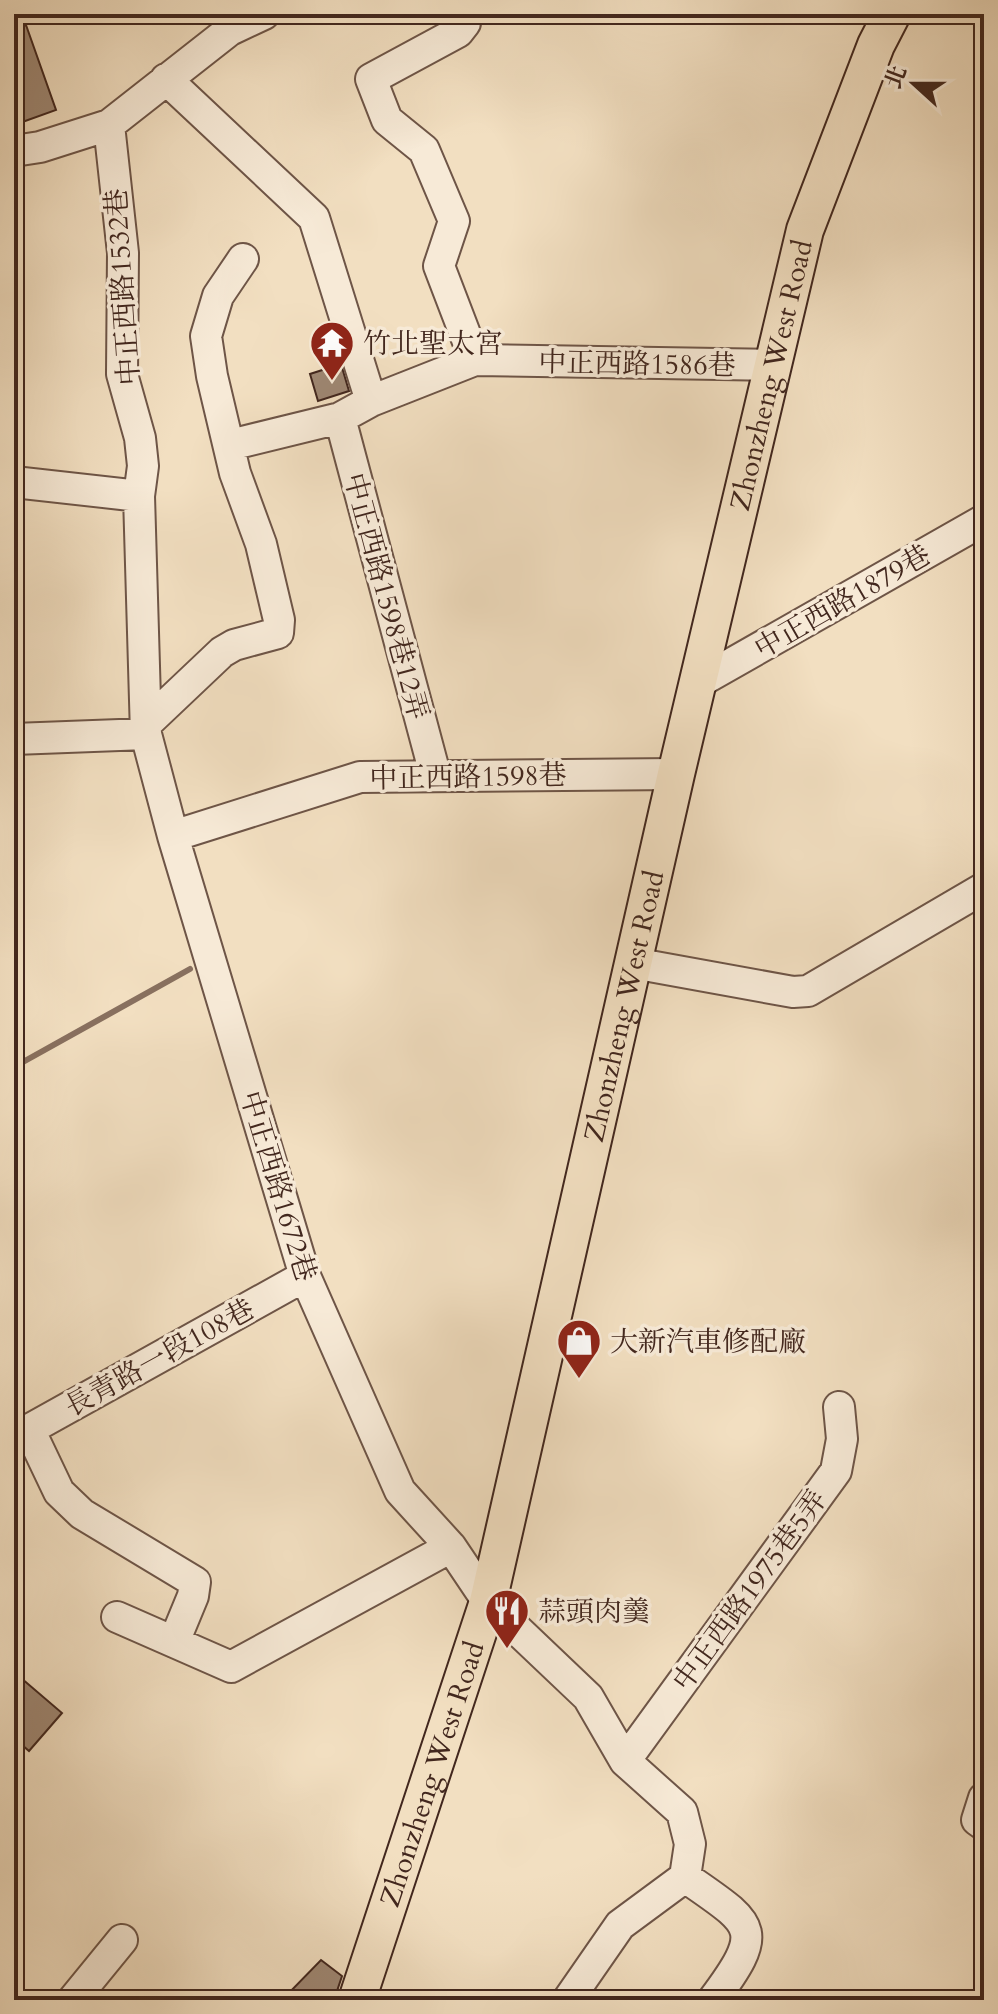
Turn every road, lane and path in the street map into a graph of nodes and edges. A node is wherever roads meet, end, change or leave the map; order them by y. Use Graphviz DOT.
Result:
graph roads {
  1 [pos="264,14"];
  2 [pos="465,14"];
  3 [pos="892,14"];
  4 [pos="227,22"];
  5 [pos="166,79"];
  6 [pos="109,125"];
  7 [pos="14,151"];
  8 [pos="243,259"];
  9 [pos="475,360"];
  10 [pos="772,365"];
  11 [pos="371,401"];
  12 [pos="340,418"];
  13 [pos="230,445"];
  14 [pos="14,482"];
  15 [pos="139,496"];
  16 [pos="984,520"];
  17 [pos="701,681"];
  18 [pos="146,729"];
  19 [pos="14,739"];
  20 [pos="435,774"];
  21 [pos="676,774"];
  22 [pos="173,836"];
  23 [pos="984,888"];
  24 [pos="633,963"];
  25 [pos="305,1276"];
  26 [pos="839,1407"];
  27 [pos="22,1434"];
  28 [pos="451,1547"];
  29 [pos="488,1602"];
  30 [pos="117,1617"];
  31 [pos="174,1642"];
  32 [pos="625,1761"];
  33 [pos="984,1798"];
  34 [pos="984,1825"];
  35 [pos="685,1877"];
  36 [pos="122,1940"];
  37 [pos="73,2000"];
  38 [pos="357,2000"];
  39 [pos="568,2000"];
  40 [pos="713,2000"];
  1 -- 4 [label="lane"];
  2 -- 9 [label="lane"];
  3 -- 10 [label="main road, Zhonzheng West Road"];
  4 -- 5 [label="lane"];
  5 -- 6 [label="lane"];
  5 -- 11 [label="lane"];
  6 -- 7 [label="lane"];
  6 -- 15 [label="lane, 中正西路1532巷"];
  8 -- 13 [label="lane"];
  9 -- 10 [label="lane, 中正西路1586巷"];
  9 -- 11 [label="lane, 中正西路1586巷"];
  10 -- 17 [label="main road, Zhonzheng West Road"];
  11 -- 12 [label="lane, 中正西路1586巷"];
  12 -- 13 [label="lane, 中正西路1586巷"];
  12 -- 20 [label="lane, 中正西路1598巷12弄"];
  13 -- 18 [label="lane"];
  14 -- 15 [label="lane"];
  15 -- 18 [label="lane, 中正西路1532巷"];
  16 -- 17 [label="lane, 中正西路1879巷"];
  17 -- 21 [label="main road, Zhonzheng West Road"];
  18 -- 19 [label="lane"];
  18 -- 22 [label="lane, 中正西路1672巷"];
  20 -- 21 [label="lane, 中正西路1598巷"];
  20 -- 22 [label="lane, 中正西路1598巷"];
  21 -- 24 [label="main road, Zhonzheng West Road"];
  22 -- 25 [label="lane, 中正西路1672巷"];
  23 -- 24 [label="lane"];
  24 -- 29 [label="main road, Zhonzheng West Road"];
  25 -- 27 [label="lane, 長青路一段108巷"];
  25 -- 28 [label="lane, 中正西路1672巷"];
  26 -- 32 [label="lane, 中正西路1975巷5弄"];
  27 -- 31 [label="lane"];
  28 -- 29 [label="lane, 中正西路1672巷"];
  28 -- 31 [label="lane"];
  29 -- 32 [label="lane, 中正西路1672巷"];
  29 -- 38 [label="main road, Zhonzheng West Road"];
  30 -- 31 [label="lane"];
  32 -- 35 [label="lane, 中正西路1672巷"];
  33 -- 34 [label="lane"];
  35 -- 39 [label="lane"];
  35 -- 40 [label="lane"];
  36 -- 37 [label="lane"];
}
